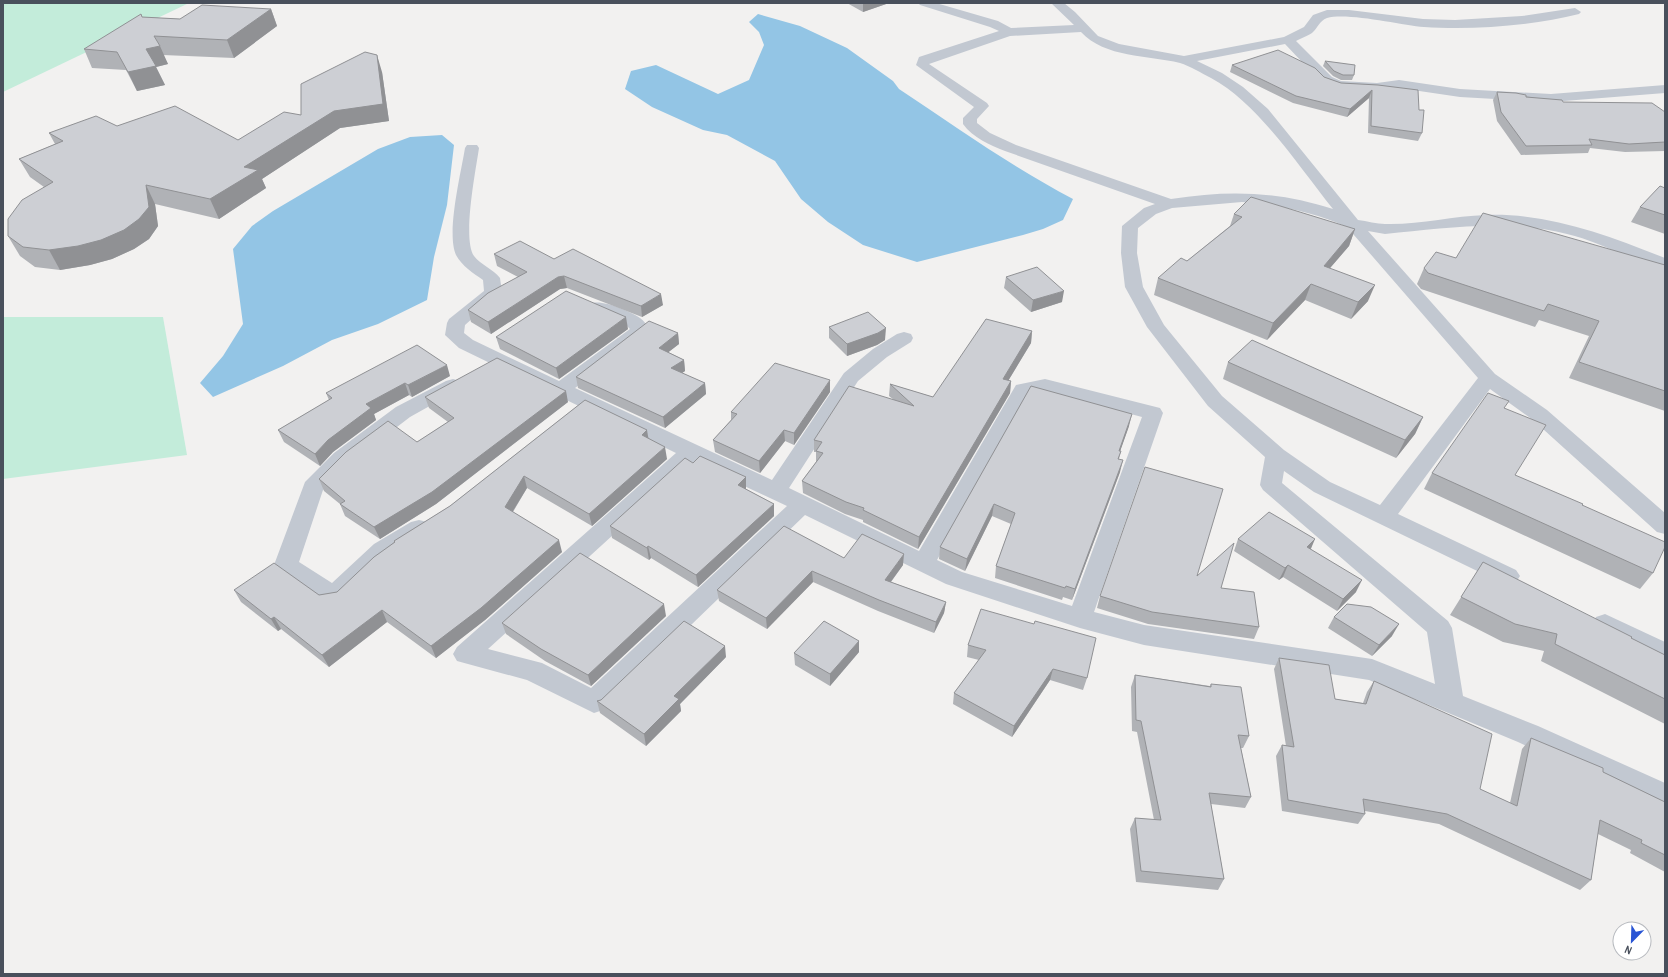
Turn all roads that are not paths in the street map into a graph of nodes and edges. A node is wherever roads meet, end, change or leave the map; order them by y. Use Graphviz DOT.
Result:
graph roads {
  1 [pos="924,3"];
  2 [pos="1056,3"];
  3 [pos="1575,12"];
  4 [pos="1083,28"];
  5 [pos="1009,32"];
  6 [pos="1288,40"];
  7 [pos="1184,60"];
  8 [pos="1665,89"];
  9 [pos="472,148"];
  10 [pos="1169,204"];
  11 [pos="1354,224"];
  12 [pos="1665,264"];
  13 [pos="581,299"];
  14 [pos="904,338"];
  15 [pos="486,359"];
  16 [pos="1488,378"];
  17 [pos="561,390"];
  18 [pos="585,401"];
  19 [pos="567,416"];
  20 [pos="691,452"];
  21 [pos="1276,455"];
  22 [pos="776,491"];
  23 [pos="803,504"];
  24 [pos="1385,515"];
  25 [pos="433,519"];
  26 [pos="1665,526"];
  27 [pos="923,564"];
  28 [pos="1525,585"];
  29 [pos="1588,616"];
  30 [pos="1080,618"];
  31 [pos="1665,654"];
  32 [pos="1451,702"];
  33 [pos="1665,798"];
  1 -- 5 [label="street"];
  2 -- 4 [label="street"];
  3 -- 6 [label="street"];
  4 -- 5 [label="street"];
  4 -- 7 [label="street"];
  5 -- 10 [label="street"];
  6 -- 7 [label="street"];
  6 -- 8 [label="street"];
  7 -- 11 [label="street"];
  9 -- 15 [label="street"];
  10 -- 11 [label="street"];
  10 -- 21 [label="street"];
  11 -- 12 [label="street"];
  11 -- 16 [label="street"];
  13 -- 17 [label="street"];
  14 -- 22 [label="street"];
  15 -- 17 [label="street"];
  15 -- 25 [label="street"];
  16 -- 24 [label="street"];
  16 -- 26 [label="street"];
  17 -- 18 [label="street"];
  18 -- 19 [label="street"];
  18 -- 20 [label="street"];
  20 -- 22 [label="street"];
  20 -- 23 [label="street"];
  21 -- 24 [label="street"];
  21 -- 32 [label="street"];
  22 -- 23 [label="street"];
  23 -- 27 [label="street"];
  24 -- 28 [label="street"];
  27 -- 30 [label="street"];
  27 -- 30 [label="street"];
  29 -- 31 [label="street"];
  30 -- 32 [label="street"];
  32 -- 33 [label="street"];
}
